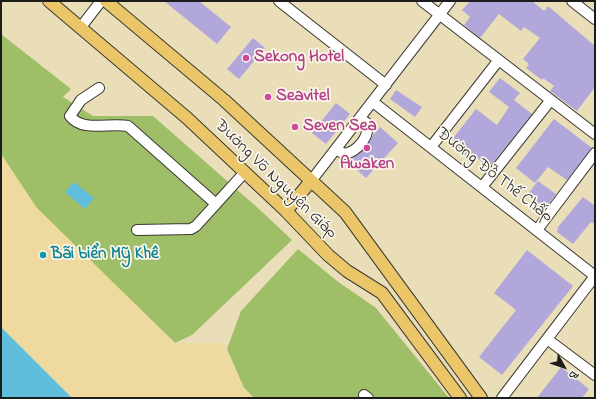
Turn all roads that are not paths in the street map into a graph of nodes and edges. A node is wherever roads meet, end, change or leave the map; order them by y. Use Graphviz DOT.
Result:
graph roads {
  1 [pos="49,1"];
  2 [pos="101,1"];
  3 [pos="106,1"];
  4 [pos="279,1"];
  5 [pos="422,1"];
  6 [pos="450,1"];
  7 [pos="572,1"];
  8 [pos="439,15"];
  9 [pos="595,19"];
  10 [pos="81,27"];
  11 [pos="498,61"];
  12 [pos="386,85"];
  13 [pos="99,88"];
  14 [pos="550,101"];
  15 [pos="373,102"];
  16 [pos="360,118"];
  17 [pos="595,134"];
  18 [pos="432,147"];
  19 [pos="336,149"];
  20 [pos="595,153"];
  21 [pos="245,172"];
  22 [pos="311,181"];
  23 [pos="482,187"];
  24 [pos="216,204"];
  25 [pos="286,211"];
  26 [pos="137,230"];
  27 [pos="537,230"];
  28 [pos="595,276"];
  29 [pos="547,339"];
  30 [pos="595,375"];
  31 [pos="460,398"];
  32 [pos="481,398"];
  33 [pos="502,398"];
  1 -- 10 [label="main road, Đường Võ Nguyên Giáp"];
  2 -- 10 [label="street"];
  3 -- 22 [label="main road, Đường Võ Nguyên Giáp"];
  4 -- 12 [label="street"];
  5 -- 8 [label="street"];
  6 -- 8 [label="street"];
  7 -- 9 [label="street"];
  8 -- 11 [label="street"];
  8 -- 12 [label="street"];
  10 -- 21 [label="main road, Đường Võ Nguyên Giáp"];
  11 -- 14 [label="street"];
  11 -- 18 [label="street"];
  12 -- 15 [label="street"];
  13 -- 24 [label="street"];
  14 -- 17 [label="street"];
  14 -- 23 [label="street"];
  15 -- 16 [label="street"];
  15 -- 18 [label="street, Đường Đỗ Thế Chấp"];
  16 -- 19 [label="street"];
  16 -- 19 [label="street"];
  18 -- 23 [label="street, Đường Đỗ Thế Chấp"];
  19 -- 22 [label="street"];
  20 -- 27 [label="street"];
  21 -- 24 [label="street"];
  21 -- 25 [label="main road, Đường Võ Nguyên Giáp"];
  22 -- 25 [label="main road"];
  22 -- 32 [label="main road, Đường Võ Nguyên Giáp"];
  23 -- 27 [label="street, Đường Đỗ Thế Chấp"];
  24 -- 26 [label="street"];
  25 -- 31 [label="main road, Đường Võ Nguyên Giáp"];
  27 -- 28 [label="street, Đường Đỗ Thế Chấp"];
  28 -- 29 [label="street"];
  29 -- 30 [label="street"];
  29 -- 33 [label="street"];
}
